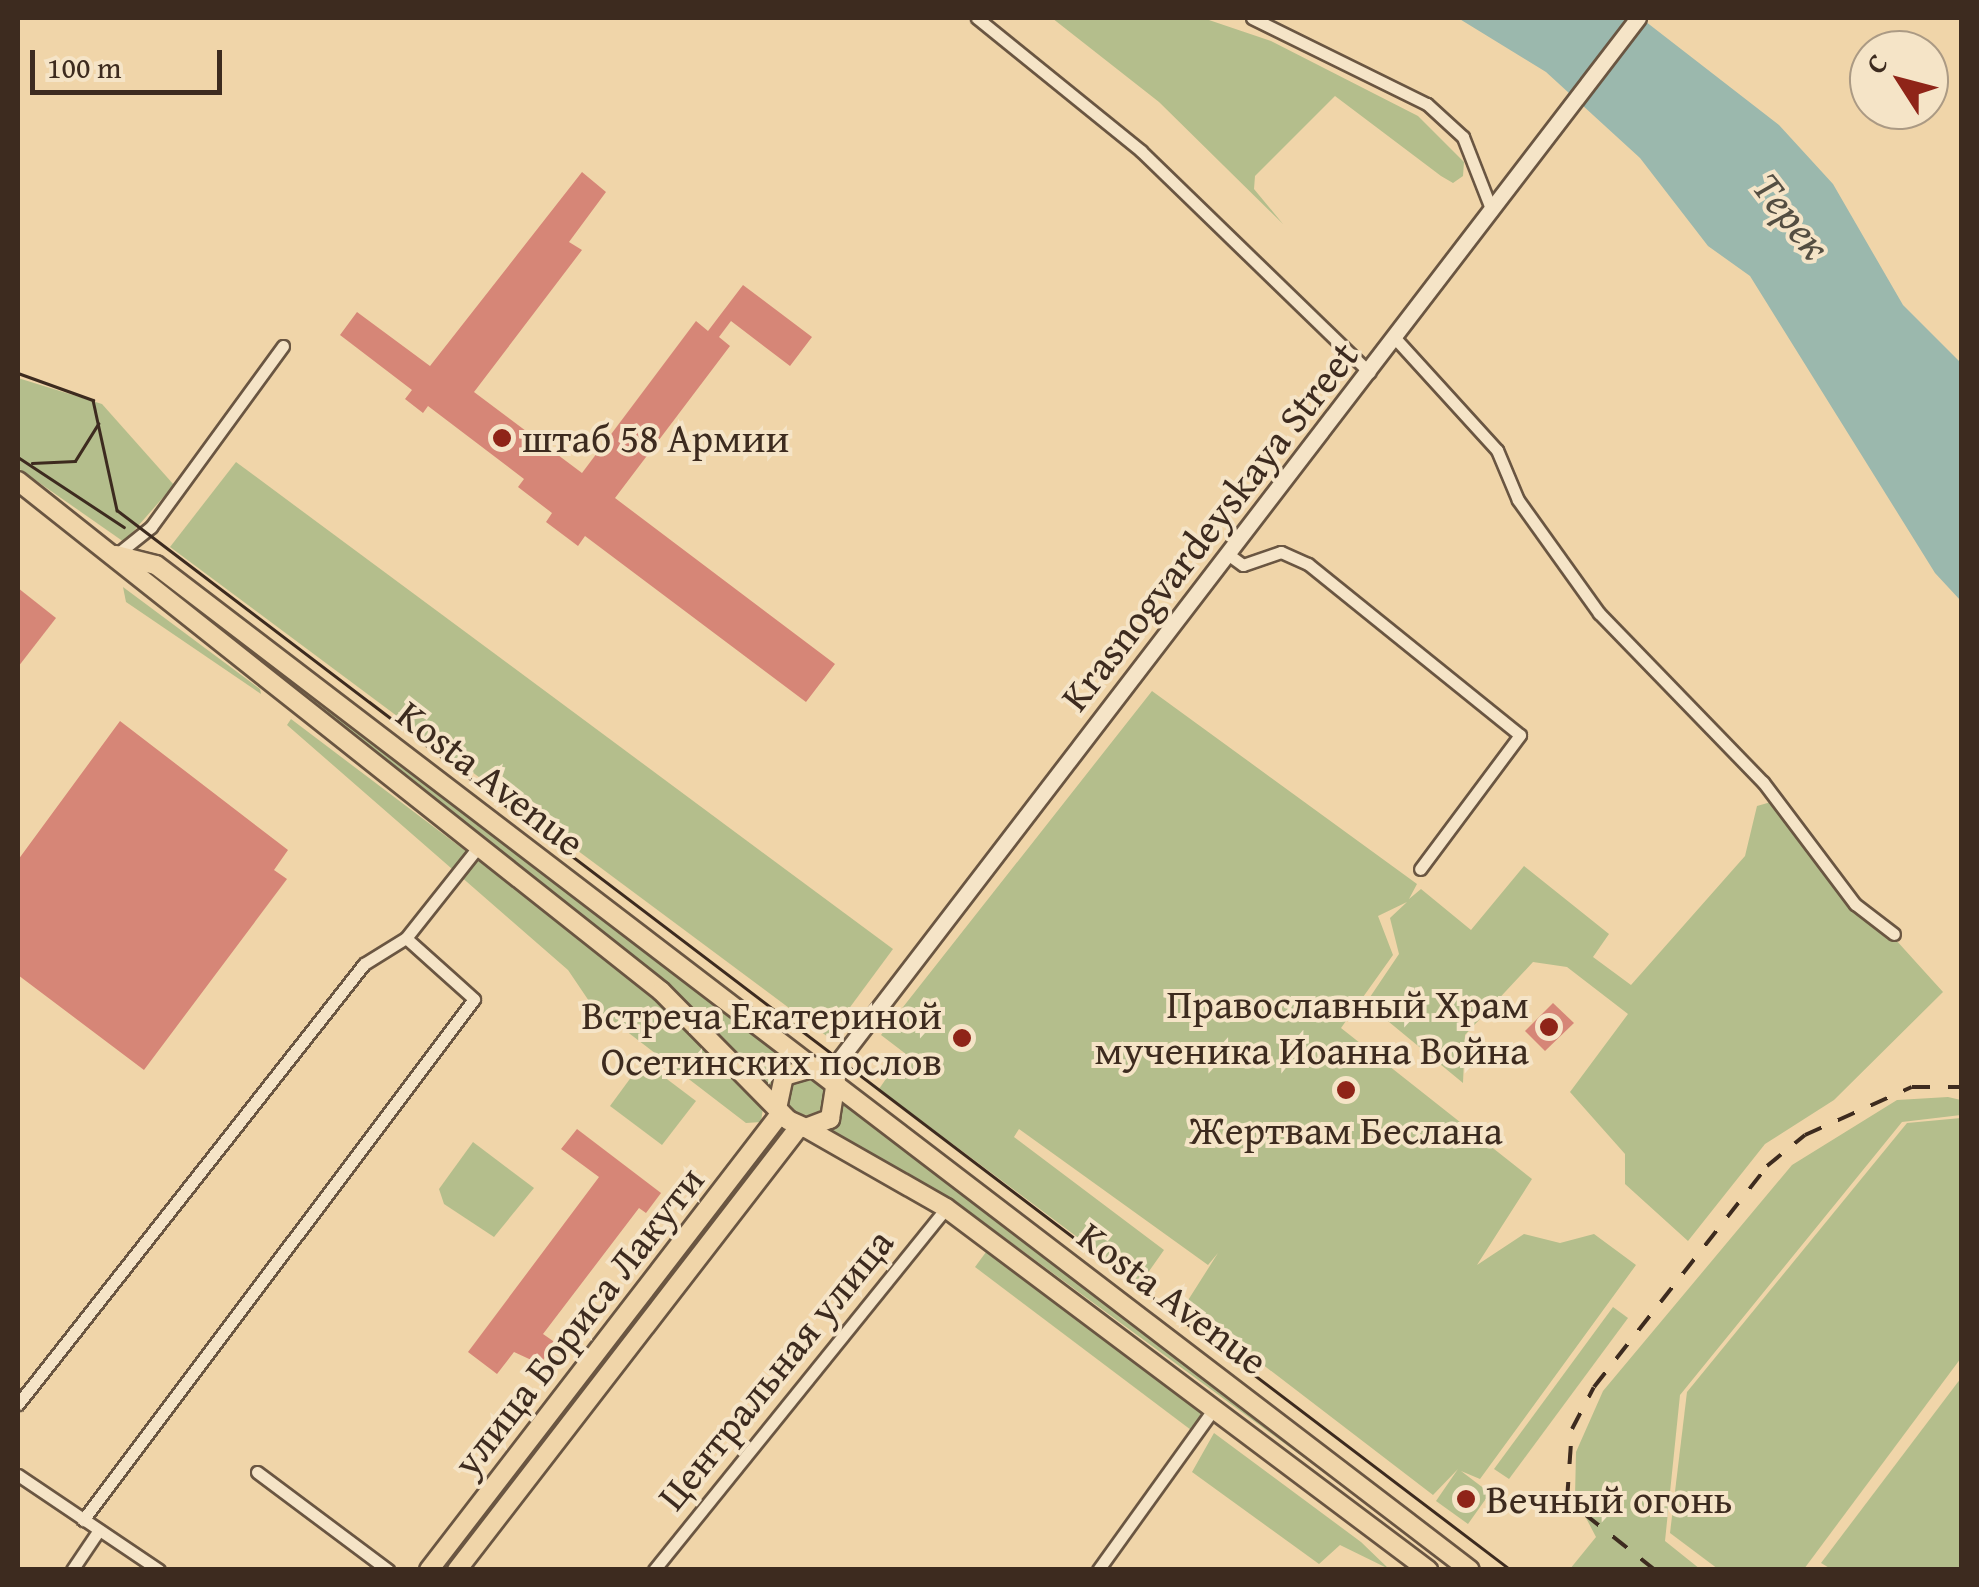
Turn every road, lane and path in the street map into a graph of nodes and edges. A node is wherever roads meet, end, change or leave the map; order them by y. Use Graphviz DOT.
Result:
graph roads {
  1 [pos="977,18"];
  2 [pos="1252,18"];
  3 [pos="1638,18"];
  4 [pos="1492,211"];
  5 [pos="1394,337"];
  6 [pos="284,346"];
  7 [pos="1369,372"];
  8 [pos="18,481"];
  9 [pos="1229,555"];
  10 [pos="116,556"];
  11 [pos="478,847"];
  12 [pos="1420,869"];
  13 [pos="1894,934"];
  14 [pos="406,938"];
  15 [pos="829,1073"];
  16 [pos="779,1109"];
  17 [pos="803,1128"];
  18 [pos="946,1208"];
  19 [pos="18,1404"];
  20 [pos="1213,1410"];
  21 [pos="258,1472"];
  22 [pos="18,1475"];
  23 [pos="83,1520"];
  24 [pos="99,1530"];
  25 [pos="1429,1537"];
  26 [pos="1421,1563"];
  27 [pos="72,1570"];
  28 [pos="159,1570"];
  29 [pos="388,1570"];
  30 [pos="429,1570"];
  31 [pos="457,1570"];
  32 [pos="654,1570"];
  33 [pos="1098,1570"];
  34 [pos="1470,1570"];
  1 -- 7 [label="street"];
  2 -- 4 [label="street"];
  3 -- 4 [label="main road, Krasnogvardeyskaya Street"];
  4 -- 5 [label="main road, Krasnogvardeyskaya Street"];
  5 -- 7 [label="main road, Krasnogvardeyskaya Street"];
  5 -- 13 [label="street"];
  6 -- 10 [label="street"];
  7 -- 9 [label="main road, Krasnogvardeyskaya Street"];
  8 -- 10 [label="main road, Kosta Avenue"];
  9 -- 12 [label="street"];
  9 -- 15 [label="main road, Krasnogvardeyskaya Street"];
  10 -- 11 [label="main road, Kosta Avenue"];
  10 -- 15 [label="main road, Kosta Avenue"];
  11 -- 14 [label="street"];
  11 -- 16 [label="main road, Kosta Avenue"];
  14 -- 19 [label="street"];
  14 -- 23 [label="street"];
  15 -- 16 [label="main road"];
  15 -- 17 [label="main road"];
  15 -- 25 [label="main road, Kosta Avenue"];
  16 -- 17 [label="main road, Kosta Avenue"];
  16 -- 30 [label="main road, улица Бориса Лакути"];
  17 -- 18 [label="main road, Kosta Avenue"];
  17 -- 31 [label="main road, улица Бориса Лакути"];
  18 -- 20 [label="main road, Kosta Avenue"];
  18 -- 32 [label="street, Центральная улица"];
  20 -- 26 [label="main road, Kosta Avenue"];
  20 -- 33 [label="street"];
  21 -- 29 [label="street"];
  22 -- 23 [label="street"];
  23 -- 24 [label="street"];
  24 -- 27 [label="street"];
  24 -- 28 [label="street"];
  25 -- 26 [label="main road"];
  25 -- 34 [label="main road, Kosta Avenue"];
}
